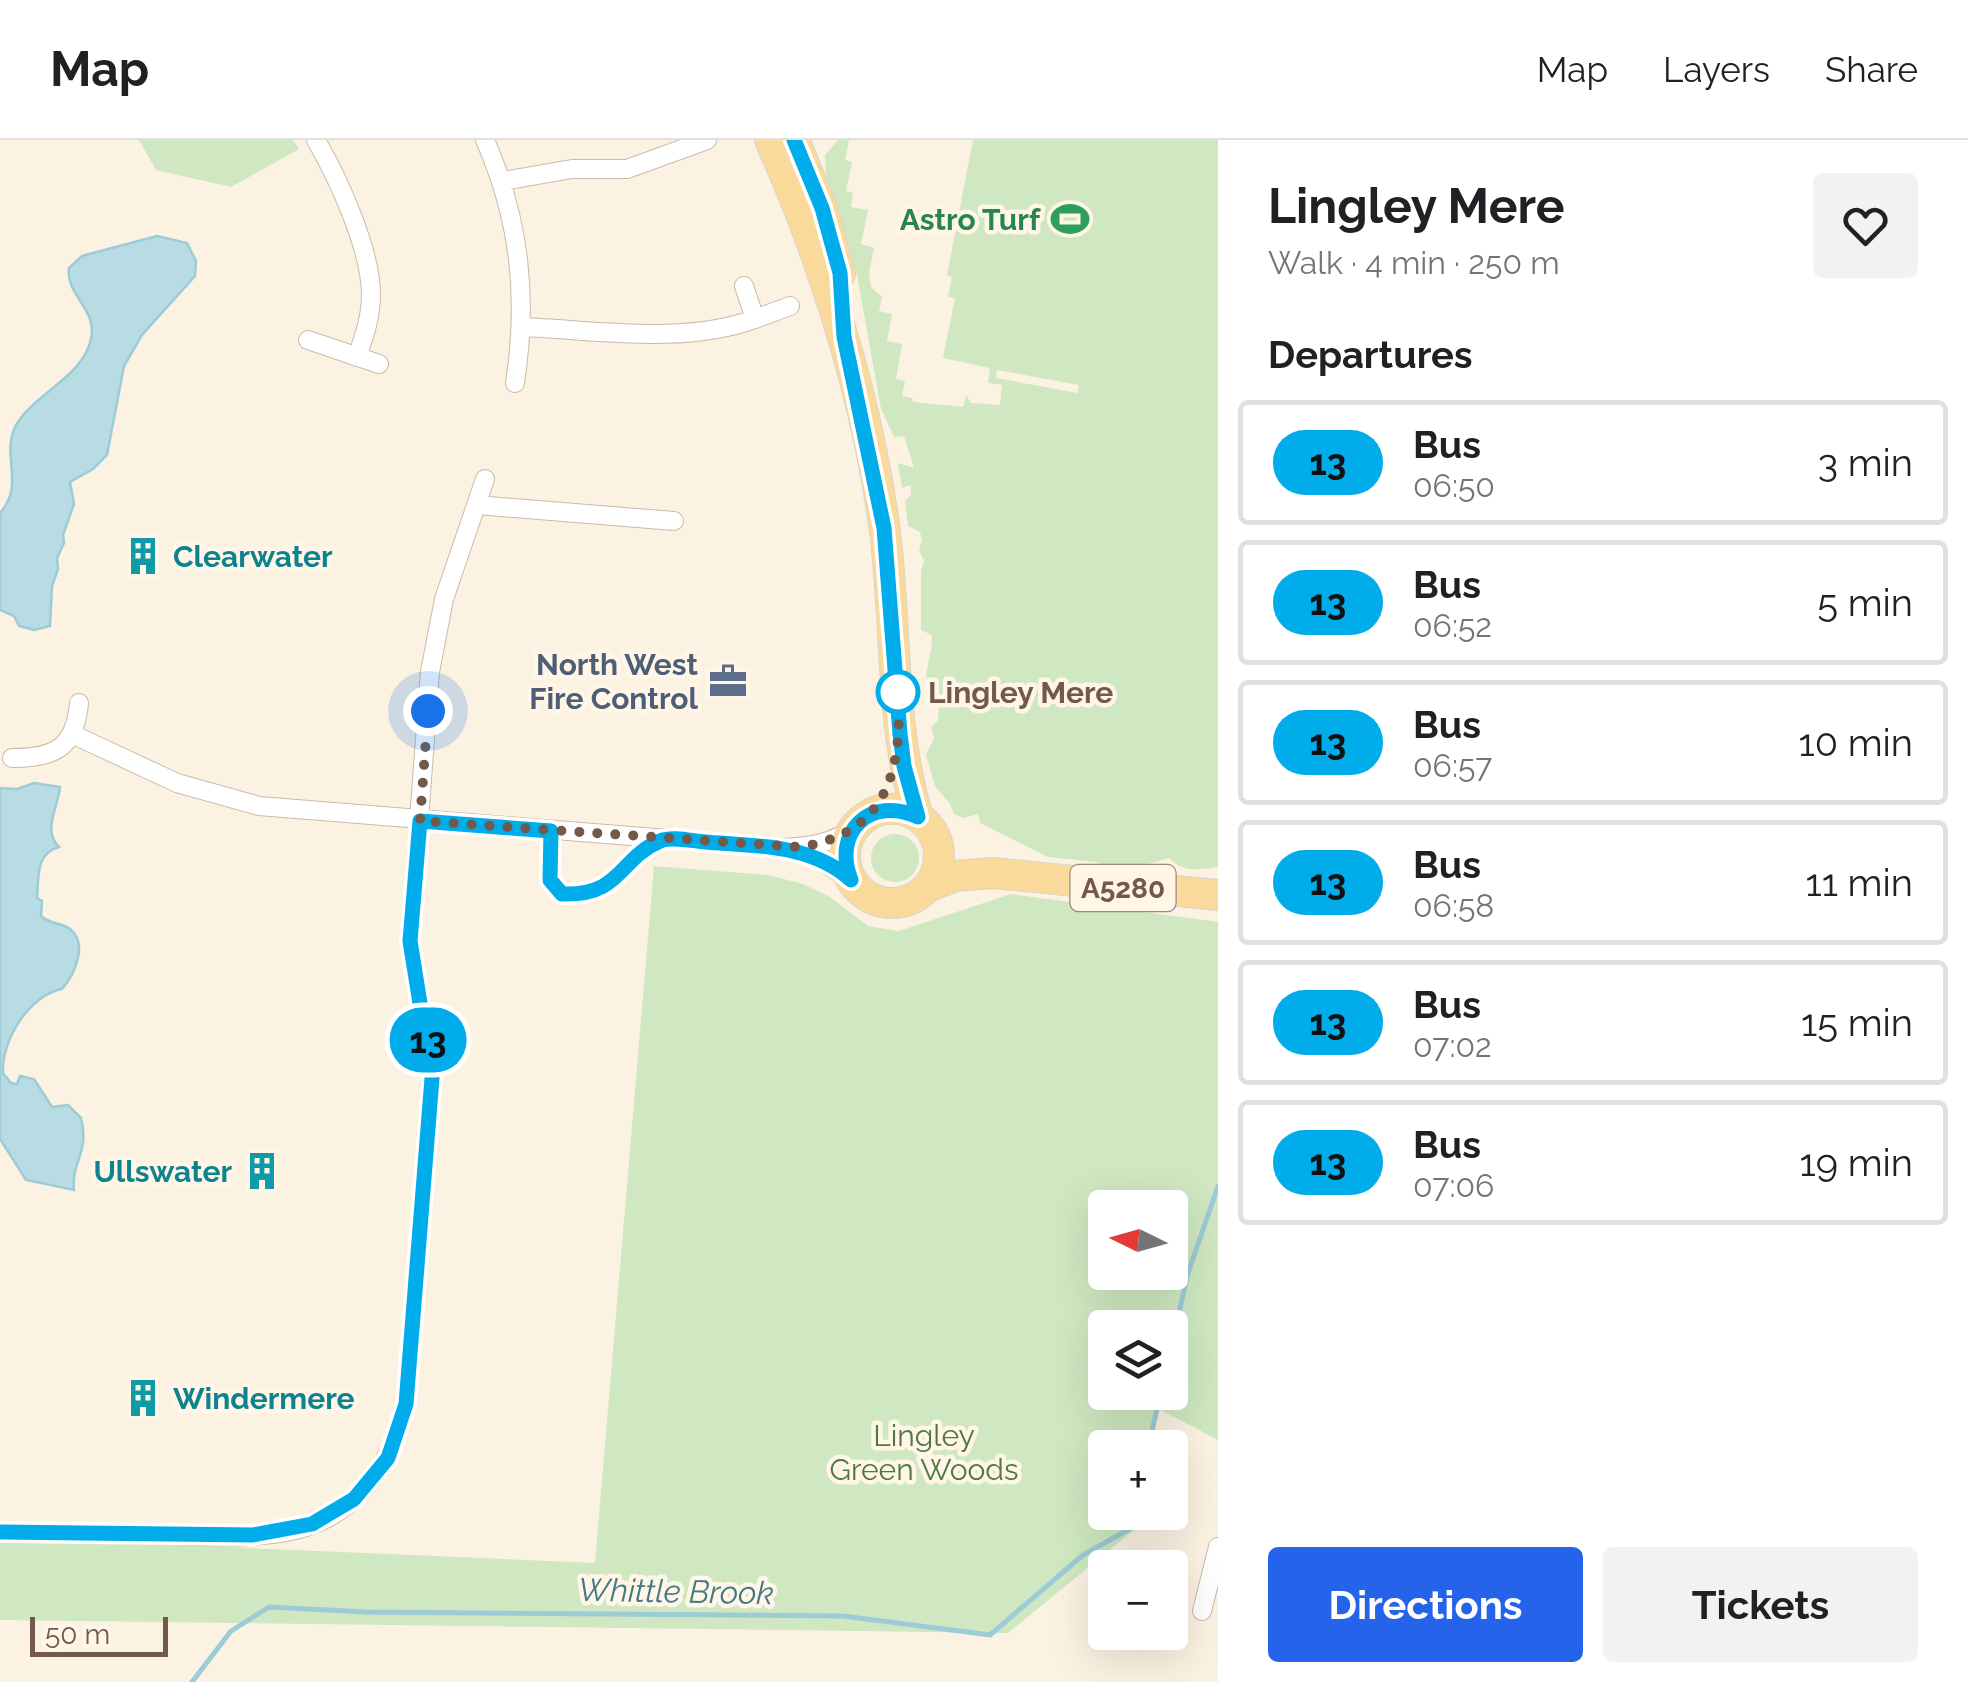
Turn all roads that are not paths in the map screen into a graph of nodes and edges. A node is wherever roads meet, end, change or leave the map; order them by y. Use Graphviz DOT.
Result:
graph roads {
  1 [pos="316,140"];
  2 [pos="485,140"];
  3 [pos="695,142"];
  4 [pos="791,146"];
  5 [pos="503,182"];
  6 [pos="744,286"];
  7 [pos="790,306"];
  8 [pos="755,319"];
  9 [pos="522,328"];
  10 [pos="308,340"];
  11 [pos="357,357"];
  12 [pos="379,364"];
  13 [pos="515,383"];
  14 [pos="485,480"];
  15 [pos="477,505"];
  16 [pos="674,522"];
  17 [pos="79,702"];
  18 [pos="900,734"];
  19 [pos="74,735"];
  20 [pos="12,758"];
  21 [pos="865,819"];
  22 [pos="420,821"];
  23 [pos="927,828"];
  24 [pos="779,848"];
  25 [pos="1028,877"];
  26 [pos="851,880"];
  27 [pos="928,887"];
  28 [pos="1218,895"];
  29 [pos="0,1532"];
  30 [pos="1218,1548"];
  31 [pos="1202,1610"];
  1 -- 11 [label="street"];
  2 -- 5 [label="street"];
  3 -- 5 [label="street"];
  4 -- 18 [label="main road"];
  5 -- 9 [label="street"];
  6 -- 8 [label="street"];
  7 -- 8 [label="street"];
  8 -- 9 [label="street"];
  9 -- 13 [label="street"];
  10 -- 11 [label="street"];
  11 -- 12 [label="street"];
  14 -- 15 [label="street"];
  15 -- 16 [label="street"];
  15 -- 22 [label="street"];
  17 -- 19 [label="street"];
  18 -- 21 [label="main road"];
  18 -- 23 [label="main road"];
  19 -- 20 [label="street"];
  19 -- 22 [label="street"];
  21 -- 23 [label="main road, A5280"];
  21 -- 24 [label="street"];
  21 -- 26 [label="main road"];
  22 -- 24 [label="street"];
  22 -- 29 [label="street"];
  23 -- 25 [label="main road, A5280"];
  23 -- 27 [label="main road"];
  24 -- 26 [label="street"];
  25 -- 27 [label="main road, A5280"];
  25 -- 28 [label="main road, A5280"];
  26 -- 27 [label="main road, A5280"];
  30 -- 31 [label="street"];
}
